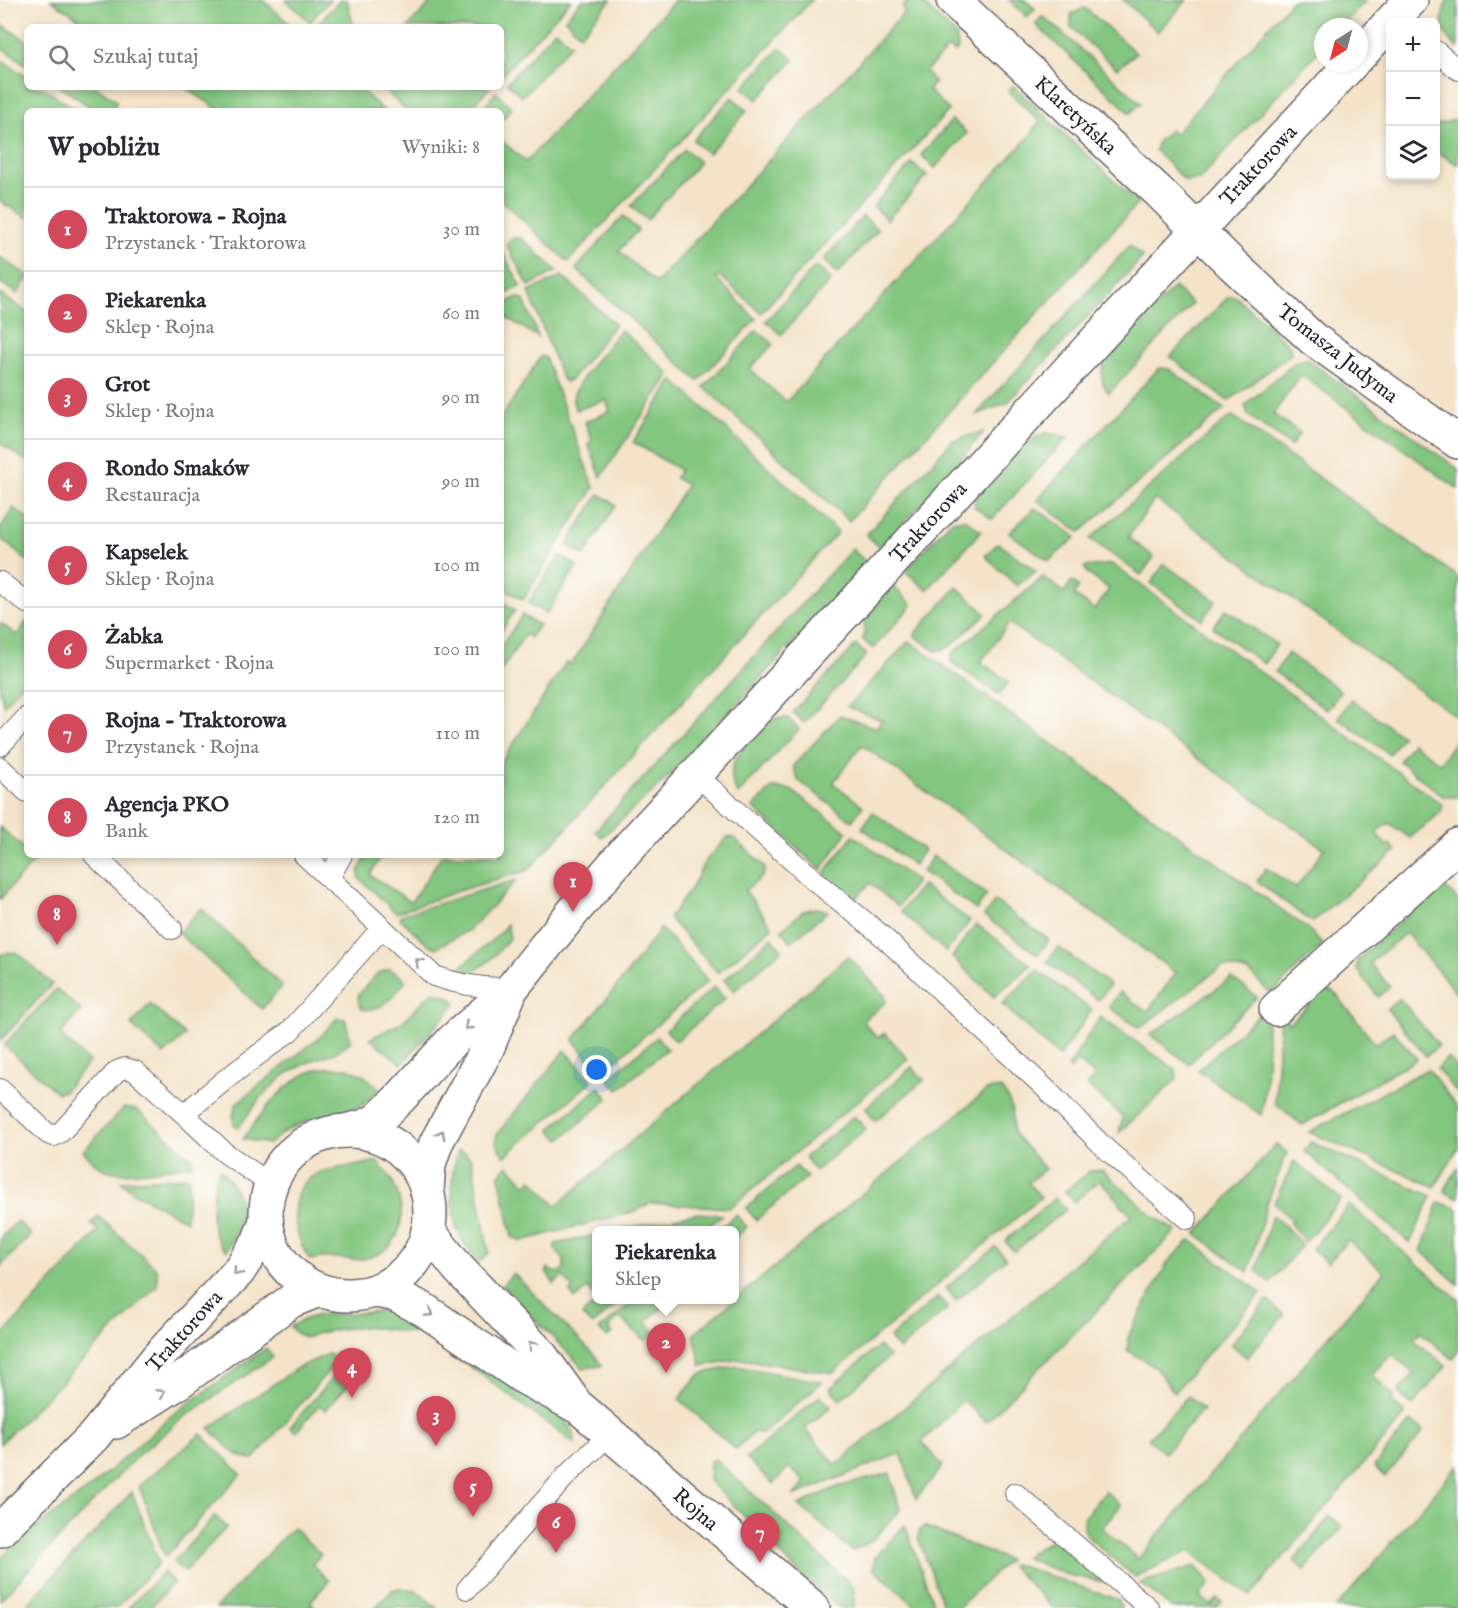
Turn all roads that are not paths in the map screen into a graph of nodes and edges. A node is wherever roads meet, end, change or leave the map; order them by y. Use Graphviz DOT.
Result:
graph roads {
  1 [pos="953,0"];
  2 [pos="1405,12"];
  3 [pos="1368,47"];
  4 [pos="1440,54"];
  5 [pos="1458,70"];
  6 [pos="1344,72"];
  7 [pos="1197,231"];
  8 [pos="1458,442"];
  9 [pos="0,582"];
  10 [pos="24,601"];
  11 [pos="24,720"];
  12 [pos="0,746"];
  13 [pos="0,767"];
  14 [pos="695,774"];
  15 [pos="24,789"];
  16 [pos="1458,845"];
  17 [pos="97,858"];
  18 [pos="307,858"];
  19 [pos="340,858"];
  20 [pos="329,878"];
  21 [pos="382,928"];
  22 [pos="172,929"];
  23 [pos="512,988"];
  24 [pos="1276,1009"];
  25 [pos="0,1089"];
  26 [pos="184,1114"];
  27 [pos="345,1131"];
  28 [pos="270,1184"];
  29 [pos="427,1190"];
  30 [pos="1186,1220"];
  31 [pos="266,1221"];
  32 [pos="428,1230"];
  33 [pos="319,1290"];
  34 [pos="375,1291"];
  35 [pos="580,1408"];
  36 [pos="610,1434"];
  37 [pos="94,1436"];
  38 [pos="1015,1493"];
  39 [pos="0,1530"];
  40 [pos="467,1589"];
  41 [pos="813,1608"];
  42 [pos="1149,1608"];
  1 -- 7 [label="main road, Klaretyńska"];
  2 -- 3 [label="main road"];
  4 -- 5 [label="lane"];
  6 -- 7 [label="main road, Traktorowa"];
  7 -- 8 [label="main road, Tomasza Judyma"];
  7 -- 14 [label="main road, Traktorowa"];
  9 -- 10 [label="lane"];
  11 -- 12 [label="lane"];
  13 -- 15 [label="lane"];
  14 -- 23 [label="main road, Traktorowa"];
  14 -- 30 [label="lane"];
  16 -- 24 [label="main road"];
  17 -- 22 [label="lane"];
  18 -- 20 [label="lane"];
  19 -- 20 [label="lane"];
  20 -- 21 [label="lane"];
  23 -- 21 [label="lane, one-way"];
  21 -- 26 [label="lane"];
  23 -- 27 [label="main road, Traktorowa, one-way"];
  29 -- 23 [label="main road, Traktorowa, one-way"];
  25 -- 26 [label="lane"];
  26 -- 28 [label="lane"];
  27 -- 28 [label="main road"];
  27 -- 29 [label="main road"];
  28 -- 31 [label="main road"];
  29 -- 32 [label="main road"];
  31 -- 33 [label="main road"];
  31 -- 37 [label="main road, Traktorowa, one-way"];
  32 -- 34 [label="main road"];
  35 -- 32 [label="main road, Rojna, one-way"];
  33 -- 34 [label="main road"];
  37 -- 33 [label="main road, Traktorowa, one-way"];
  34 -- 35 [label="main road, Rojna, one-way"];
  35 -- 36 [label="main road, Rojna"];
  36 -- 40 [label="lane"];
  36 -- 41 [label="main road, Rojna"];
  37 -- 39 [label="main road, Traktorowa"];
  38 -- 42 [label="lane"];
}
